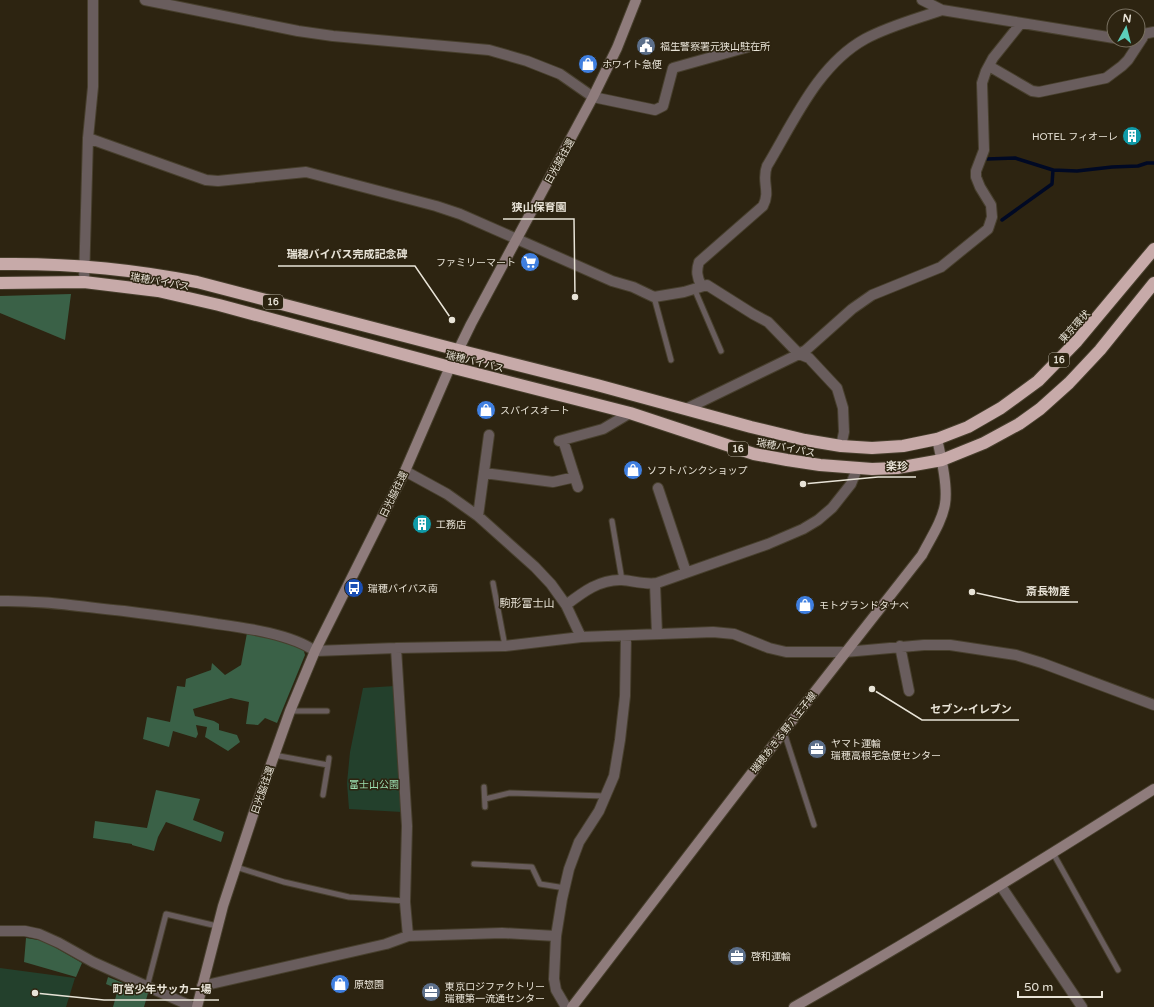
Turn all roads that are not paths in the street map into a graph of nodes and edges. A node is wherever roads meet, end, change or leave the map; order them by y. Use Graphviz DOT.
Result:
graph roads {
  1 [pos="93,0"];
  2 [pos="145,0"];
  3 [pos="636,0"];
  4 [pos="922,0"];
  5 [pos="942,10"];
  6 [pos="1021,23"];
  7 [pos="1106,37"];
  8 [pos="748,47"];
  9 [pos="1136,48"];
  10 [pos="988,66"];
  11 [pos="593,97"];
  12 [pos="88,138"];
  13 [pos="516,240"];
  14 [pos="1154,249"];
  15 [pos="0,264"];
  16 [pos="85,266"];
  17 [pos="84,282"];
  18 [pos="0,283"];
  19 [pos="1154,283"];
  20 [pos="698,287"];
  21 [pos="654,296"];
  22 [pos="458,350"];
  23 [pos="721,351"];
  24 [pos="799,354"];
  25 [pos="671,360"];
  26 [pos="450,367"];
  27 [pos="686,409"];
  28 [pos="630,413"];
  29 [pos="489,435"];
  30 [pos="937,439"];
  31 [pos="841,446"];
  32 [pos="942,460"];
  33 [pos="857,469"];
  34 [pos="405,471"];
  35 [pos="484,473"];
  36 [pos="575,476"];
  37 [pos="578,487"];
  38 [pos="658,488"];
  39 [pos="478,516"];
  40 [pos="612,520"];
  41 [pos="686,572"];
  42 [pos="622,580"];
  43 [pos="493,583"];
  44 [pos="654,584"];
  45 [pos="0,602"];
  46 [pos="566,605"];
  47 [pos="657,634"];
  48 [pos="626,636"];
  49 [pos="581,637"];
  50 [pos="505,646"];
  51 [pos="900,646"];
  52 [pos="396,648"];
  53 [pos="315,651"];
  54 [pos="845,652"];
  55 [pos="909,691"];
  56 [pos="1154,705"];
  57 [pos="290,711"];
  58 [pos="327,711"];
  59 [pos="784,731"];
  60 [pos="274,755"];
  61 [pos="329,758"];
  62 [pos="328,765"];
  63 [pos="484,787"];
  64 [pos="1154,789"];
  65 [pos="323,795"];
  66 [pos="606,796"];
  67 [pos="485,798"];
  68 [pos="486,807"];
  69 [pos="814,825"];
  70 [pos="1053,853"];
  71 [pos="474,864"];
  72 [pos="236,867"];
  73 [pos="1001,886"];
  74 [pos="565,888"];
  75 [pos="406,902"];
  76 [pos="217,926"];
  77 [pos="0,931"];
  78 [pos="408,936"];
  79 [pos="556,936"];
  80 [pos="1118,970"];
  81 [pos="202,986"];
  82 [pos="147,987"];
  83 [pos="192,1007"];
  84 [pos="197,1007"];
  85 [pos="566,1007"];
  86 [pos="572,1007"];
  87 [pos="794,1007"];
  88 [pos="1082,1007"];
  1 -- 12 [label="street"];
  2 -- 11 [label="street"];
  3 -- 11 [label="street, 日光脇往還"];
  4 -- 5 [label="street"];
  5 -- 6 [label="street"];
  5 -- 20 [label="street"];
  6 -- 7 [label="street"];
  6 -- 10 [label="street"];
  8 -- 11 [label="street"];
  9 -- 10 [label="street"];
  10 -- 24 [label="street"];
  11 -- 13 [label="street, 日光脇往還"];
  12 -- 13 [label="street"];
  12 -- 16 [label="street"];
  13 -- 21 [label="street"];
  13 -- 22 [label="street, 日光脇往還"];
  14 -- 30 [label="highway, 東京環状 / 16"];
  15 -- 16 [label="highway, 瑞穂バイパス / 16"];
  16 -- 17 [label="street"];
  16 -- 22 [label="highway, 瑞穂バイパス / 16"];
  17 -- 18 [label="highway, 瑞穂バイパス / 16"];
  17 -- 26 [label="highway, 瑞穂バイパス / 16"];
  19 -- 32 [label="highway, 16"];
  20 -- 21 [label="street"];
  20 -- 23 [label="lane"];
  20 -- 24 [label="street"];
  21 -- 25 [label="lane"];
  22 -- 26 [label="street, 日光脇往還"];
  22 -- 27 [label="highway, 瑞穂バイパス / 16"];
  24 -- 27 [label="street"];
  24 -- 31 [label="street"];
  26 -- 28 [label="highway, 瑞穂バイパス / 16"];
  26 -- 34 [label="street, 日光脇往還"];
  27 -- 31 [label="highway, 瑞穂バイパス / 16"];
  28 -- 33 [label="highway, 瑞穂バイパス / 16"];
  28 -- 36 [label="street"];
  29 -- 35 [label="street"];
  30 -- 31 [label="highway, 瑞穂バイパス / 16"];
  30 -- 32 [label="street, 瑞穂あきる野八王子線"];
  32 -- 33 [label="highway, 瑞穂バイパス / 16"];
  32 -- 54 [label="street, 瑞穂あきる野八王子線"];
  33 -- 41 [label="street"];
  34 -- 39 [label="street"];
  34 -- 53 [label="street, 日光脇往還"];
  35 -- 36 [label="street"];
  35 -- 39 [label="street"];
  36 -- 37 [label="street"];
  38 -- 41 [label="street"];
  39 -- 46 [label="street"];
  40 -- 42 [label="lane"];
  41 -- 44 [label="street"];
  42 -- 44 [label="street"];
  42 -- 46 [label="street"];
  43 -- 50 [label="lane"];
  44 -- 47 [label="street"];
  45 -- 53 [label="street"];
  46 -- 49 [label="street"];
  47 -- 48 [label="street"];
  47 -- 54 [label="street"];
  48 -- 49 [label="street"];
  48 -- 66 [label="street"];
  49 -- 50 [label="street"];
  50 -- 52 [label="street"];
  51 -- 54 [label="street"];
  51 -- 55 [label="street"];
  51 -- 56 [label="street"];
  52 -- 53 [label="street"];
  52 -- 75 [label="street"];
  53 -- 57 [label="street, 日光脇往還"];
  54 -- 59 [label="street, 瑞穂あきる野八王子線"];
  57 -- 58 [label="lane"];
  57 -- 60 [label="street, 日光脇往還"];
  59 -- 69 [label="lane"];
  59 -- 86 [label="street, 瑞穂あきる野八王子線"];
  60 -- 62 [label="lane"];
  60 -- 72 [label="street, 日光脇往還"];
  61 -- 62 [label="lane"];
  62 -- 65 [label="lane"];
  63 -- 67 [label="lane"];
  64 -- 70 [label="street"];
  66 -- 67 [label="lane"];
  66 -- 74 [label="street"];
  67 -- 68 [label="lane"];
  70 -- 73 [label="street"];
  70 -- 80 [label="lane"];
  71 -- 74 [label="lane"];
  72 -- 75 [label="lane"];
  72 -- 76 [label="street, 日光脇往還"];
  73 -- 87 [label="street"];
  73 -- 88 [label="street"];
  74 -- 79 [label="street"];
  75 -- 78 [label="street"];
  76 -- 81 [label="street, 日光脇往還"];
  76 -- 82 [label="lane"];
  77 -- 82 [label="street"];
  78 -- 79 [label="street"];
  78 -- 81 [label="street"];
  79 -- 85 [label="street"];
  81 -- 84 [label="street, 日光脇往還"];
  82 -- 83 [label="street"];
}
